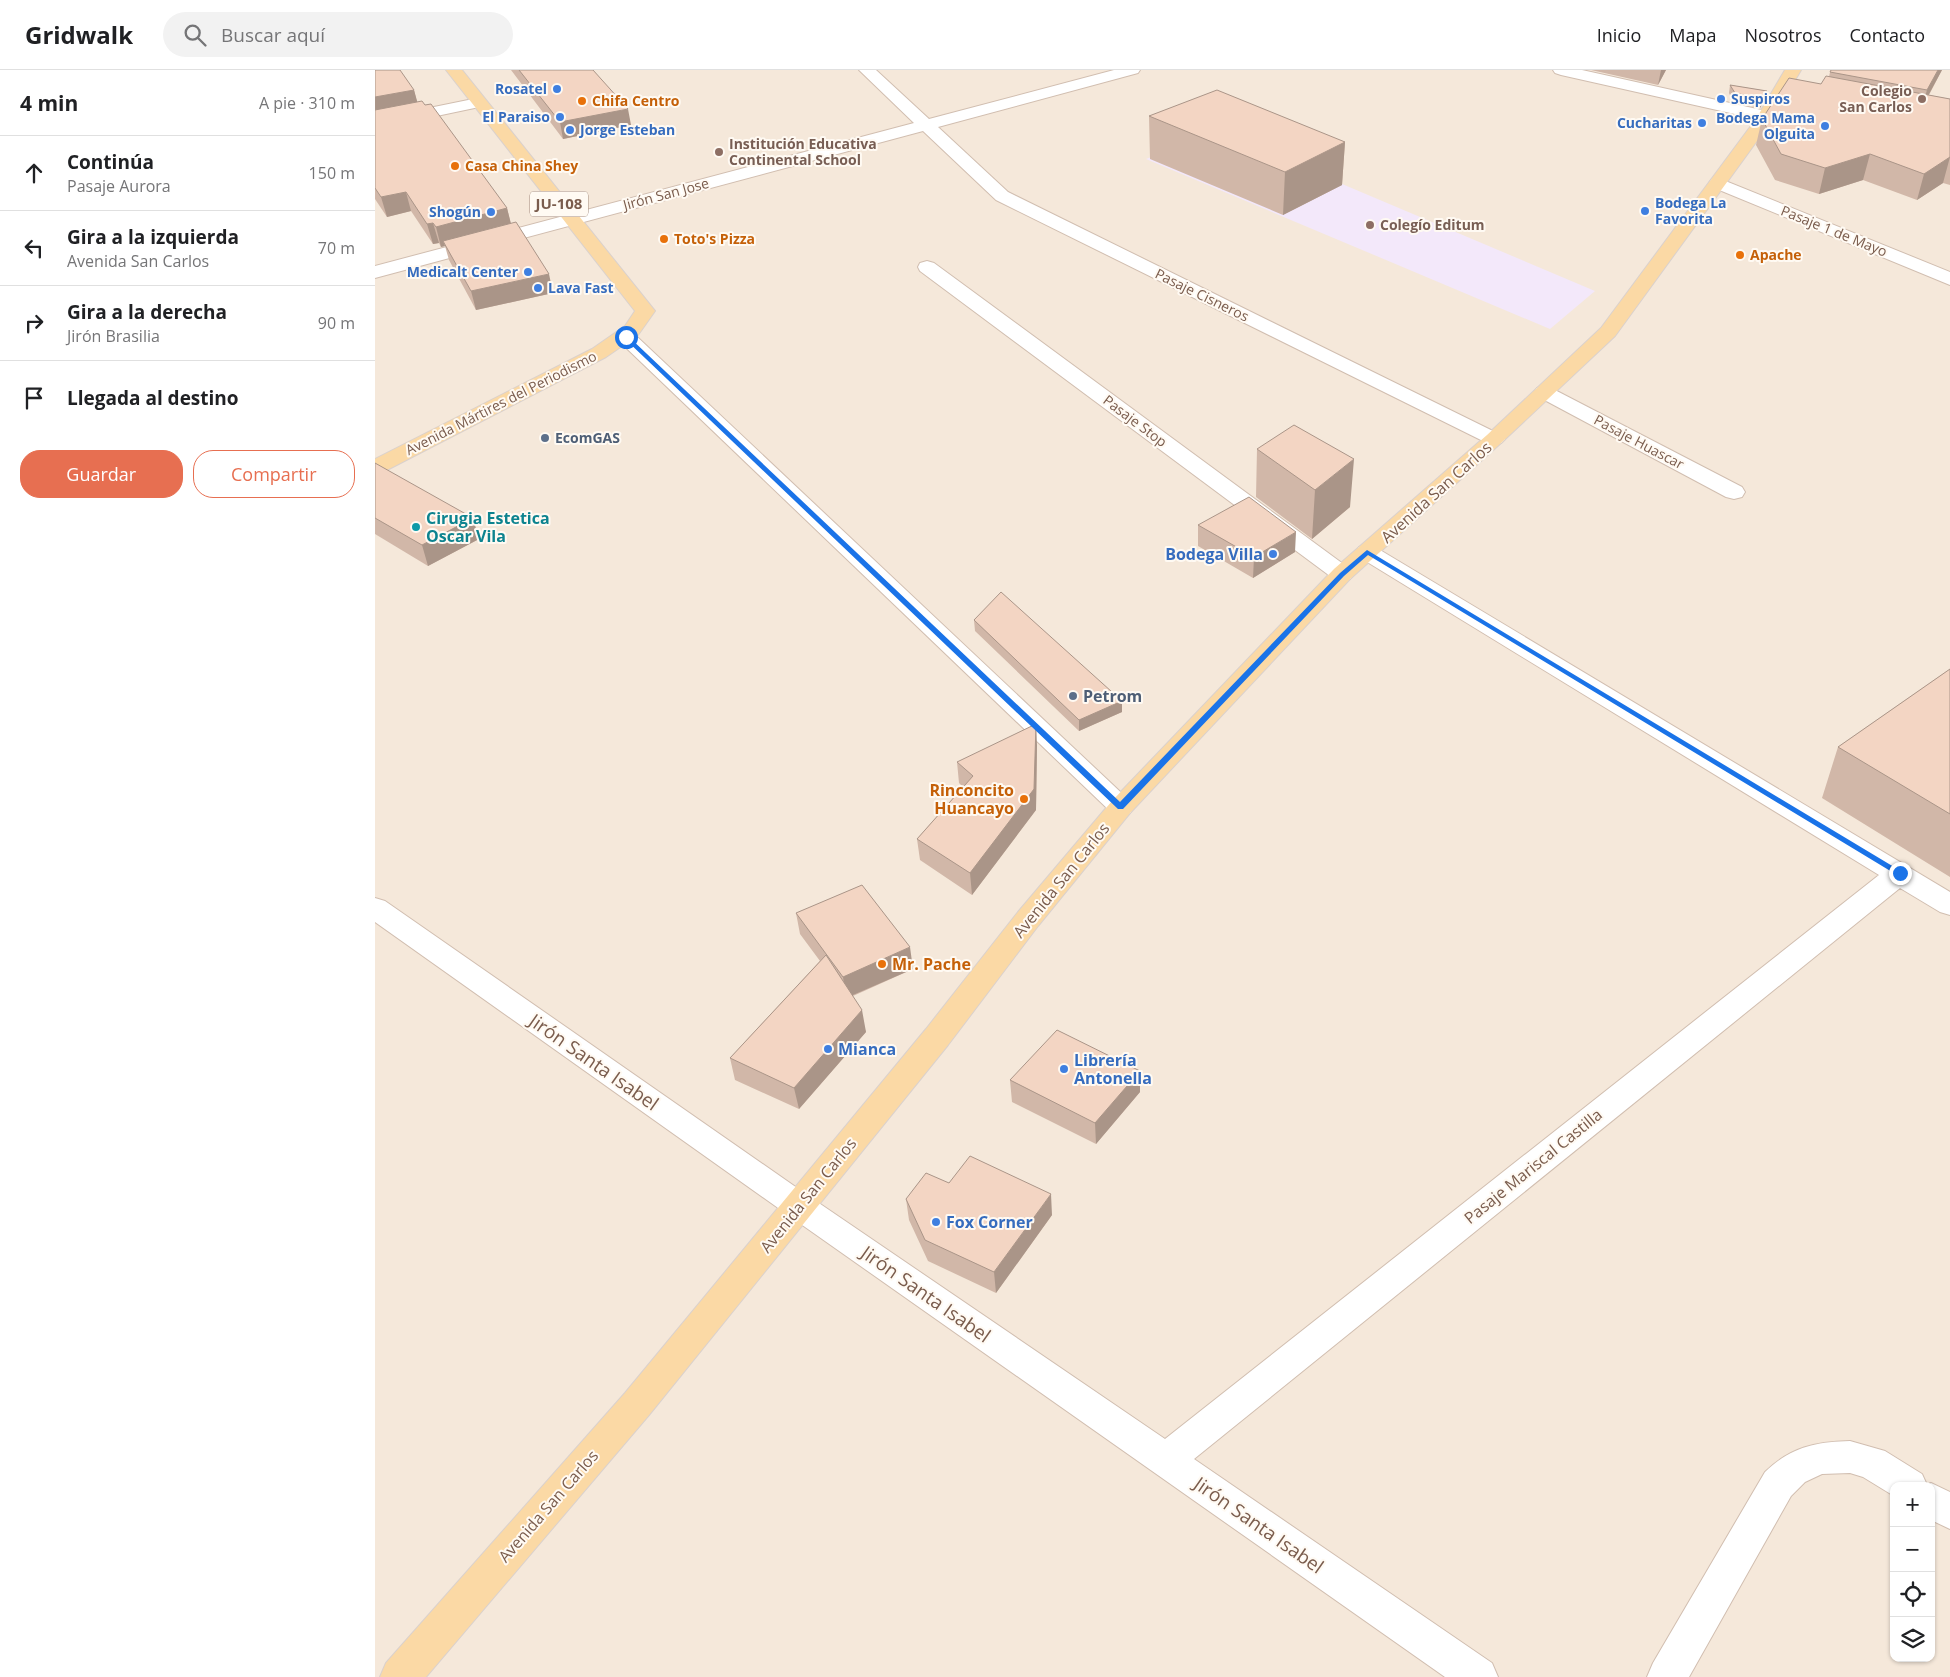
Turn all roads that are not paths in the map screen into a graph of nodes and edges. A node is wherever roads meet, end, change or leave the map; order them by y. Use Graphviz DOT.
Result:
graph roads {
  1 [pos="455,70"];
  2 [pos="867,70"];
  3 [pos="1132,70"];
  4 [pos="1561,70"];
  5 [pos="1792,83"];
  6 [pos="478,103"];
  7 [pos="1766,116"];
  8 [pos="375,124"];
  9 [pos="927,124"];
  10 [pos="1718,183"];
  11 [pos="572,219"];
  12 [pos="927,268"];
  13 [pos="375,272"];
  14 [pos="1950,279"];
  15 [pos="626,337"];
  16 [pos="1544,392"];
  17 [pos="1495,439"];
  18 [pos="375,467"];
  19 [pos="1734,492"];
  20 [pos="1367,552"];
  21 [pos="1342,574"];
  22 [pos="1121,807"];
  23 [pos="1900,873"];
  24 [pos="1950,905"];
  25 [pos="375,908"];
  26 [pos="799,1206"];
  27 [pos="1166,1460"];
  28 [pos="1903,1482"];
  29 [pos="1935,1503"];
  30 [pos="1950,1512"];
  31 [pos="400,1677"];
  32 [pos="1478,1677"];
  33 [pos="1667,1677"];
  1 -- 6 [label="main road, JU-108"];
  2 -- 9 [label="street, Pasaje Cisneros"];
  3 -- 9 [label="street, Jirón San Jose"];
  4 -- 7 [label="street"];
  5 -- 7 [label="main road, Avenida San Carlos"];
  6 -- 8 [label="street"];
  6 -- 11 [label="main road, JU-108"];
  7 -- 10 [label="main road, Avenida San Carlos"];
  9 -- 11 [label="street, Jirón San Jose"];
  9 -- 17 [label="street, Pasaje Cisneros"];
  10 -- 14 [label="street, Pasaje 1 de Mayo"];
  10 -- 16 [label="main road, Avenida San Carlos"];
  11 -- 13 [label="street, Jirón San Jose"];
  11 -- 15 [label="main road, JU-108"];
  12 -- 21 [label="street, Pasaje Stop"];
  15 -- 18 [label="main road, Avenida Mártires del Periodismo / JU-108"];
  15 -- 22 [label="street"];
  16 -- 17 [label="main road, Avenida San Carlos"];
  16 -- 19 [label="street, Pasaje Huascar"];
  17 -- 20 [label="main road, Avenida San Carlos"];
  20 -- 21 [label="main road, Avenida San Carlos"];
  20 -- 23 [label="street"];
  21 -- 22 [label="main road, Avenida San Carlos"];
  22 -- 26 [label="main road, Avenida San Carlos"];
  23 -- 24 [label="street"];
  23 -- 27 [label="street, Pasaje Mariscal Castilla"];
  25 -- 26 [label="street, Jirón Santa Isabel"];
  26 -- 27 [label="street, Jirón Santa Isabel"];
  26 -- 31 [label="main road, Avenida San Carlos"];
  27 -- 32 [label="street, Jirón Santa Isabel"];
  28 -- 33 [label="street"];
  29 -- 30 [label="street"];
}
